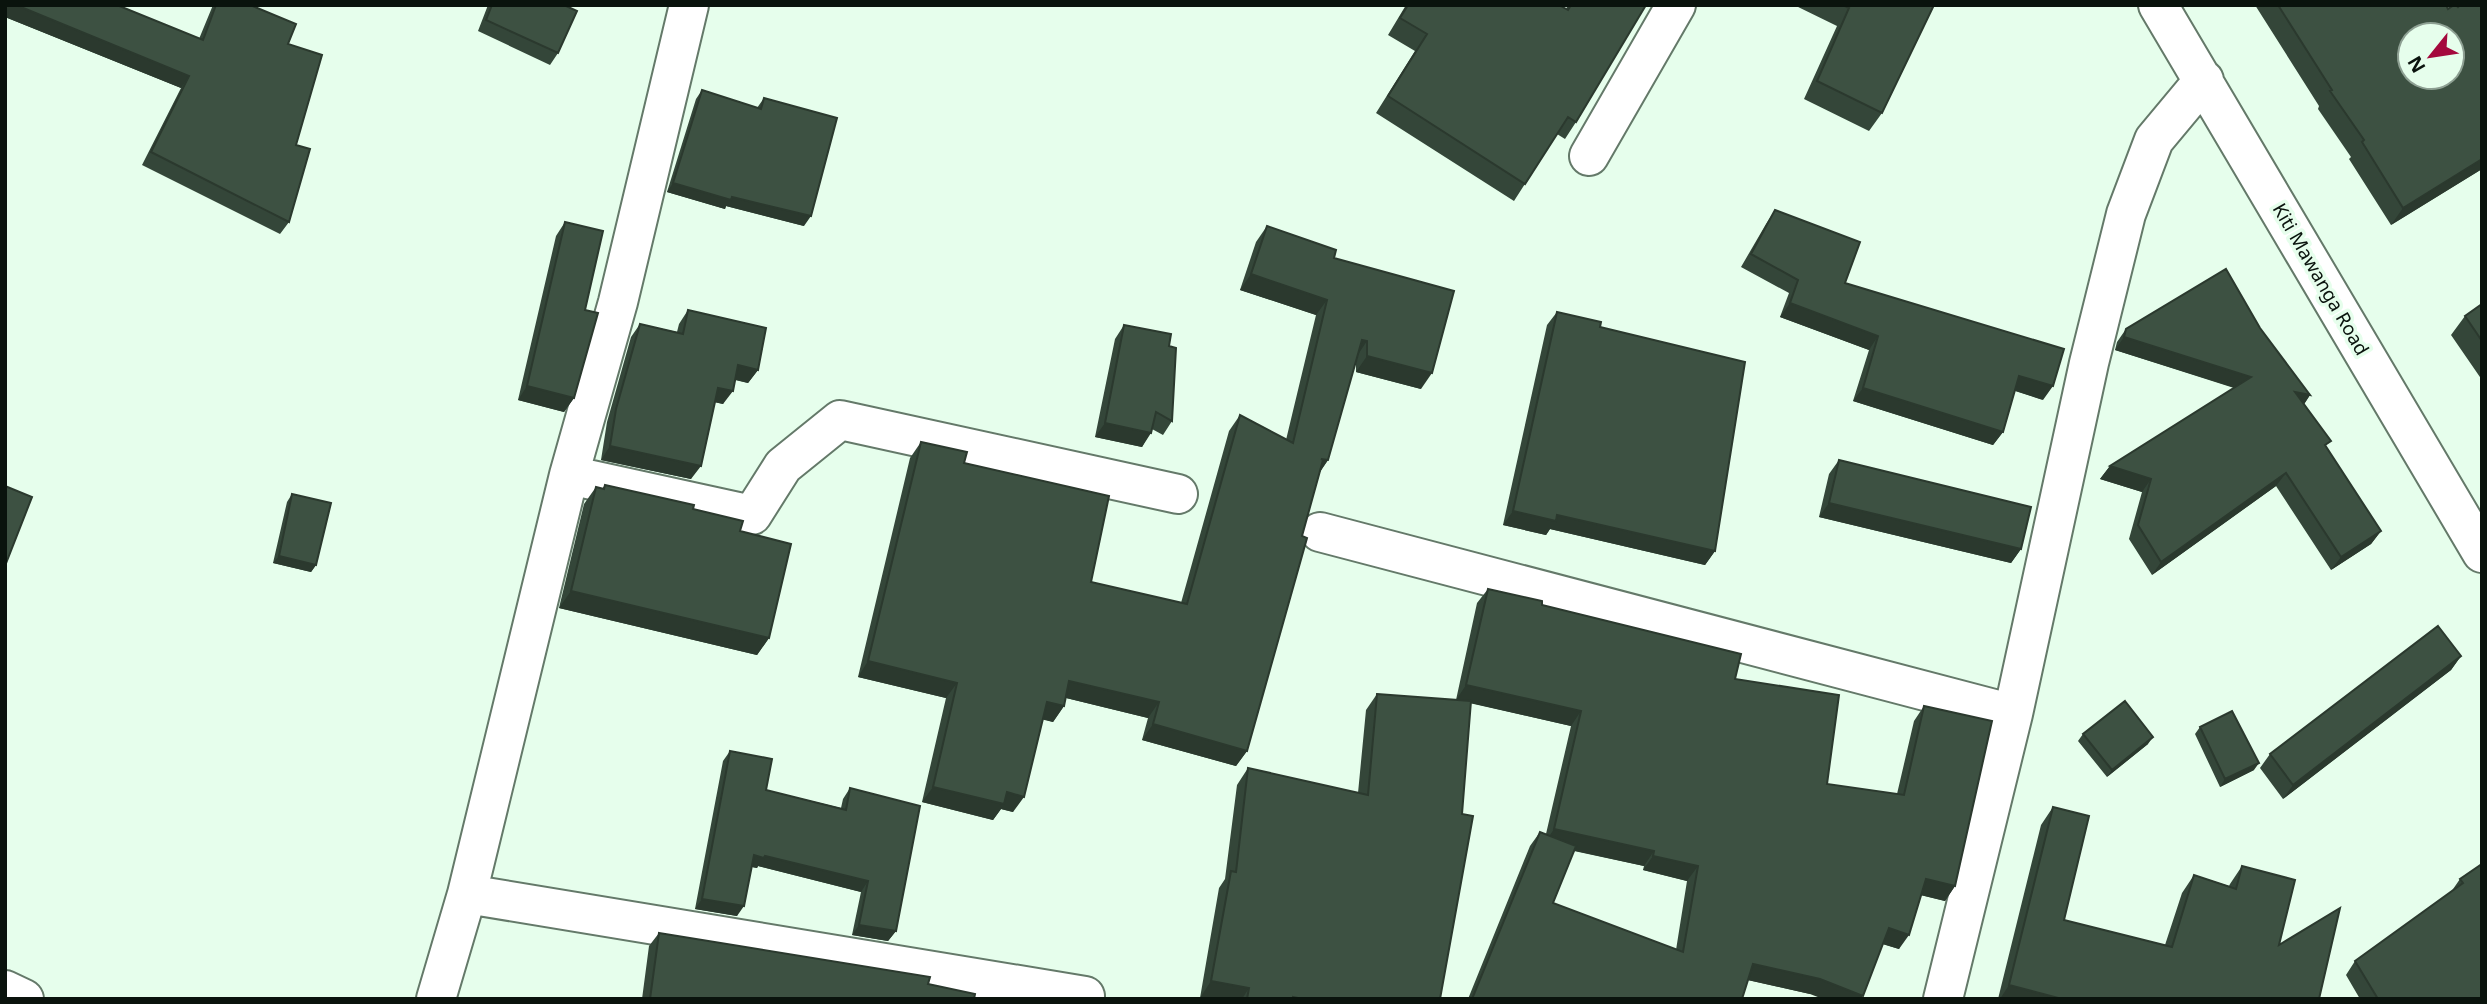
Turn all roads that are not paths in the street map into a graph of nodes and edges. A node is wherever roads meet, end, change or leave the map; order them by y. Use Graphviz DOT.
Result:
graph roads {
  1 [pos="689,5"];
  2 [pos="1676,5"];
  3 [pos="2158,5"];
  4 [pos="2204,80"];
  5 [pos="1588,156"];
  6 [pos="569,475"];
  7 [pos="1178,494"];
  8 [pos="1320,532"];
  9 [pos="2482,554"];
  10 [pos="2013,714"];
  11 [pos="467,894"];
  12 [pos="5,990"];
  13 [pos="1085,996"];
  14 [pos="24,999"];
  15 [pos="436,999"];
  16 [pos="1944,999"];
  1 -- 6 [label="street"];
  2 -- 5 [label="street"];
  3 -- 4 [label="street, Kiti Mawanga Road"];
  4 -- 9 [label="street, Kiti Mawanga Road"];
  4 -- 10 [label="street"];
  6 -- 7 [label="street"];
  6 -- 11 [label="street"];
  8 -- 10 [label="street"];
  10 -- 16 [label="street"];
  11 -- 13 [label="street"];
  11 -- 15 [label="street"];
  12 -- 14 [label="street"];
}
